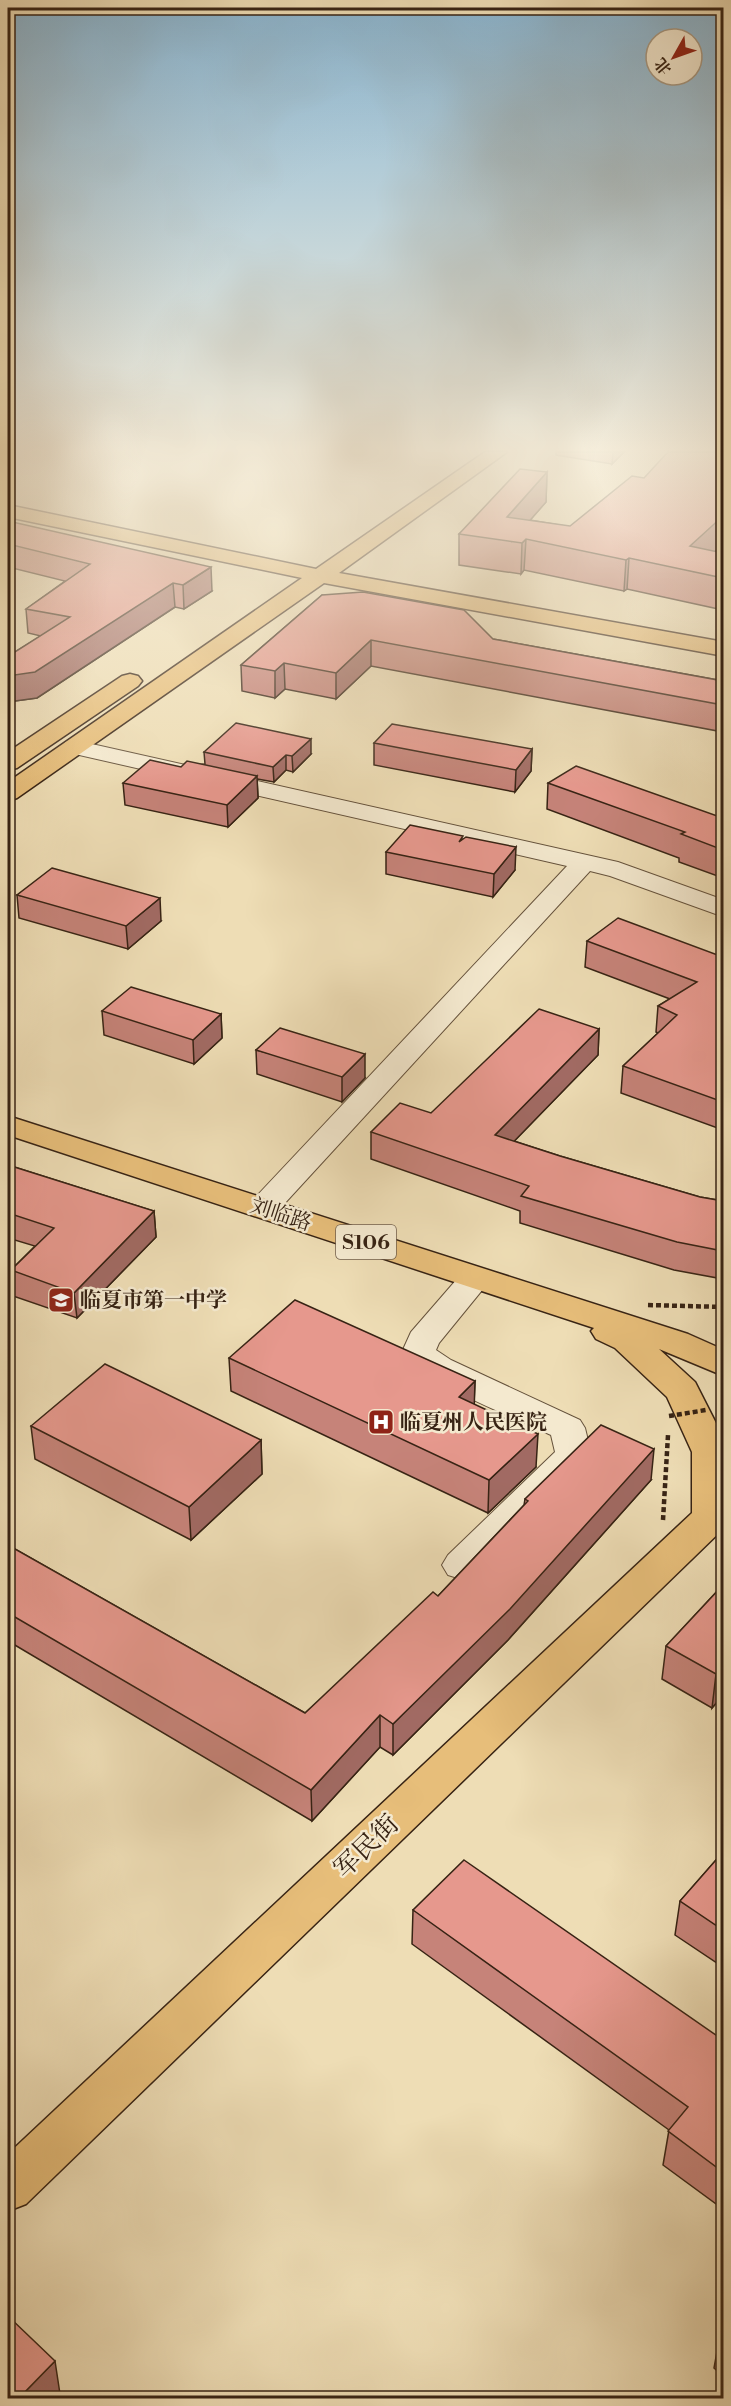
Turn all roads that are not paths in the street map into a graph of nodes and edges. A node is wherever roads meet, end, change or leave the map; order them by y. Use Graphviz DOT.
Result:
graph roads {
  1 [pos="266,564"];
  2 [pos="302,564"];
  3 [pos="338,564"];
  4 [pos="294,570"];
  5 [pos="321,576"];
  6 [pos="215,623"];
  7 [pos="723,649"];
  8 [pos="146,670"];
  9 [pos="74,747"];
  10 [pos="8,763"];
  11 [pos="8,793"];
  12 [pos="584,862"];
  13 [pos="723,909"];
  14 [pos="8,1125"];
  15 [pos="263,1208"];
  16 [pos="476,1278"];
  17 [pos="557,1304"];
  18 [pos="723,1338"];
  19 [pos="723,1364"];
  20 [pos="719,1512"];
  21 [pos="461,1565"];
  22 [pos="8,2187"];
  1 -- 4 [label="main road"];
  2 -- 4 [label="main road"];
  3 -- 5 [label="main road"];
  4 -- 5 [label="main road"];
  4 -- 6 [label="main road"];
  5 -- 7 [label="main road"];
  5 -- 9 [label="main road"];
  8 -- 10 [label="main road"];
  9 -- 11 [label="main road"];
  9 -- 12 [label="street"];
  12 -- 13 [label="street"];
  12 -- 15 [label="street"];
  14 -- 15 [label="main road, 刘临路 / S106"];
  15 -- 16 [label="main road, 刘临路 / S106"];
  16 -- 17 [label="main road, 刘临路 / S106"];
  16 -- 21 [label="street"];
  17 -- 18 [label="main road"];
  17 -- 19 [label="main road, 刘临路 / S106"];
  17 -- 20 [label="main road"];
  20 -- 22 [label="main road, 军民街"];
}
